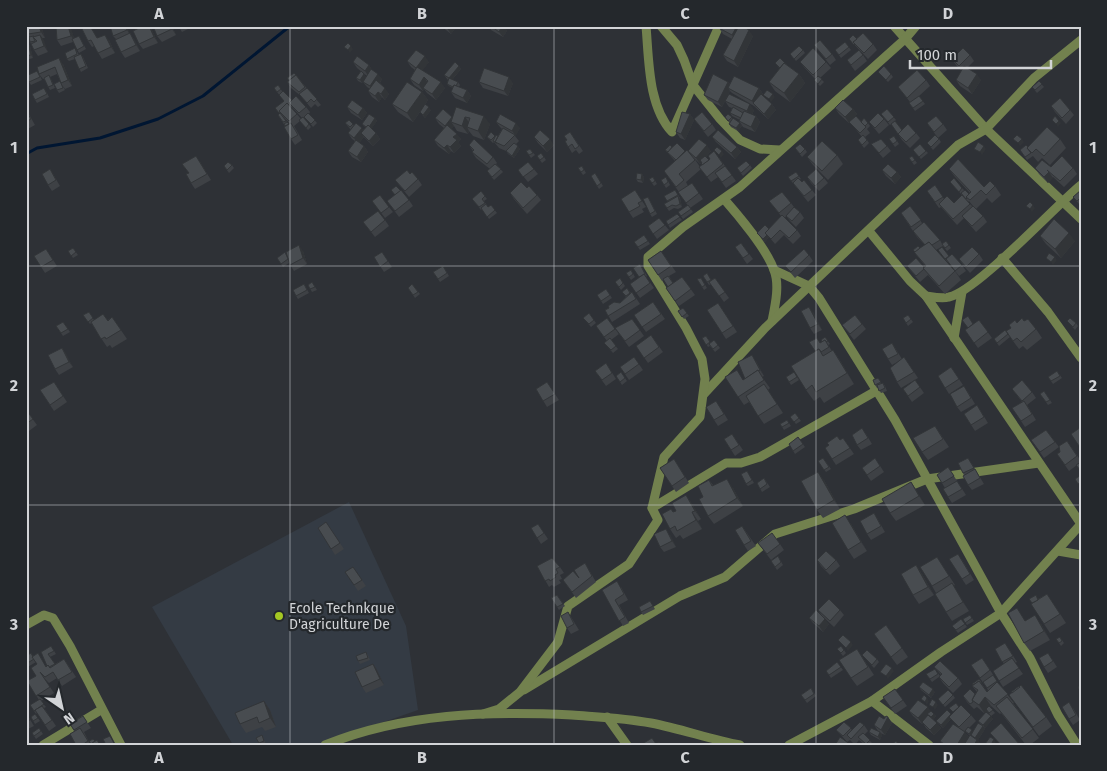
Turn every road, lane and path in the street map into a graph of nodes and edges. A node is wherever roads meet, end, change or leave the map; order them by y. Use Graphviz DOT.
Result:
graph roads {
  1 [pos="646,26"];
  2 [pos="662,26"];
  3 [pos="719,26"];
  4 [pos="894,26"];
  5 [pos="916,26"];
  6 [pos="905,39"];
  7 [pos="1081,40"];
  8 [pos="693,85"];
  9 [pos="986,129"];
  10 [pos="780,150"];
  11 [pos="1081,185"];
  12 [pos="724,199"];
  13 [pos="1063,200"];
  14 [pos="1081,219"];
  15 [pos="869,231"];
  16 [pos="1002,258"];
  17 [pos="774,270"];
  18 [pos="809,286"];
  19 [pos="962,292"];
  20 [pos="926,296"];
  21 [pos="772,321"];
  22 [pos="954,338"];
  23 [pos="1081,358"];
  24 [pos="876,391"];
  25 [pos="704,394"];
  26 [pos="1039,463"];
  27 [pos="927,479"];
  28 [pos="652,508"];
  29 [pos="1081,524"];
  30 [pos="1058,551"];
  31 [pos="1081,555"];
  32 [pos="1001,613"];
  33 [pos="26,625"];
  34 [pos="520,692"];
  35 [pos="872,701"];
  36 [pos="101,710"];
  37 [pos="483,714"];
  38 [pos="607,717"];
  39 [pos="44,745"];
  40 [pos="121,745"];
  41 [pos="325,745"];
  42 [pos="627,745"];
  43 [pos="740,745"];
  44 [pos="789,745"];
  45 [pos="929,745"];
  46 [pos="1077,745"];
  1 -- 8 [label="street"];
  2 -- 8 [label="street"];
  3 -- 8 [label="street"];
  4 -- 6 [label="street"];
  5 -- 6 [label="street"];
  6 -- 9 [label="street"];
  6 -- 10 [label="street"];
  7 -- 9 [label="street"];
  8 -- 10 [label="street"];
  9 -- 13 [label="street"];
  9 -- 15 [label="street"];
  10 -- 12 [label="street"];
  11 -- 13 [label="street"];
  12 -- 17 [label="street"];
  12 -- 25 [label="street"];
  13 -- 14 [label="street"];
  13 -- 16 [label="street"];
  15 -- 18 [label="street"];
  15 -- 20 [label="street"];
  16 -- 19 [label="street"];
  16 -- 23 [label="street"];
  17 -- 18 [label="street"];
  17 -- 21 [label="street"];
  18 -- 21 [label="street"];
  18 -- 24 [label="street"];
  19 -- 20 [label="street"];
  19 -- 22 [label="street"];
  20 -- 22 [label="street"];
  21 -- 25 [label="street"];
  22 -- 26 [label="street"];
  24 -- 27 [label="street"];
  24 -- 28 [label="street"];
  25 -- 28 [label="street"];
  26 -- 27 [label="street"];
  26 -- 29 [label="street"];
  27 -- 32 [label="street"];
  27 -- 34 [label="street"];
  28 -- 34 [label="street"];
  29 -- 30 [label="street"];
  30 -- 31 [label="street"];
  30 -- 32 [label="street"];
  32 -- 35 [label="street"];
  32 -- 46 [label="street"];
  33 -- 36 [label="street"];
  34 -- 37 [label="street"];
  35 -- 44 [label="street"];
  35 -- 45 [label="street"];
  36 -- 39 [label="street"];
  36 -- 40 [label="street"];
  37 -- 38 [label="street"];
  37 -- 41 [label="street"];
  38 -- 42 [label="street"];
  38 -- 43 [label="street"];
}
